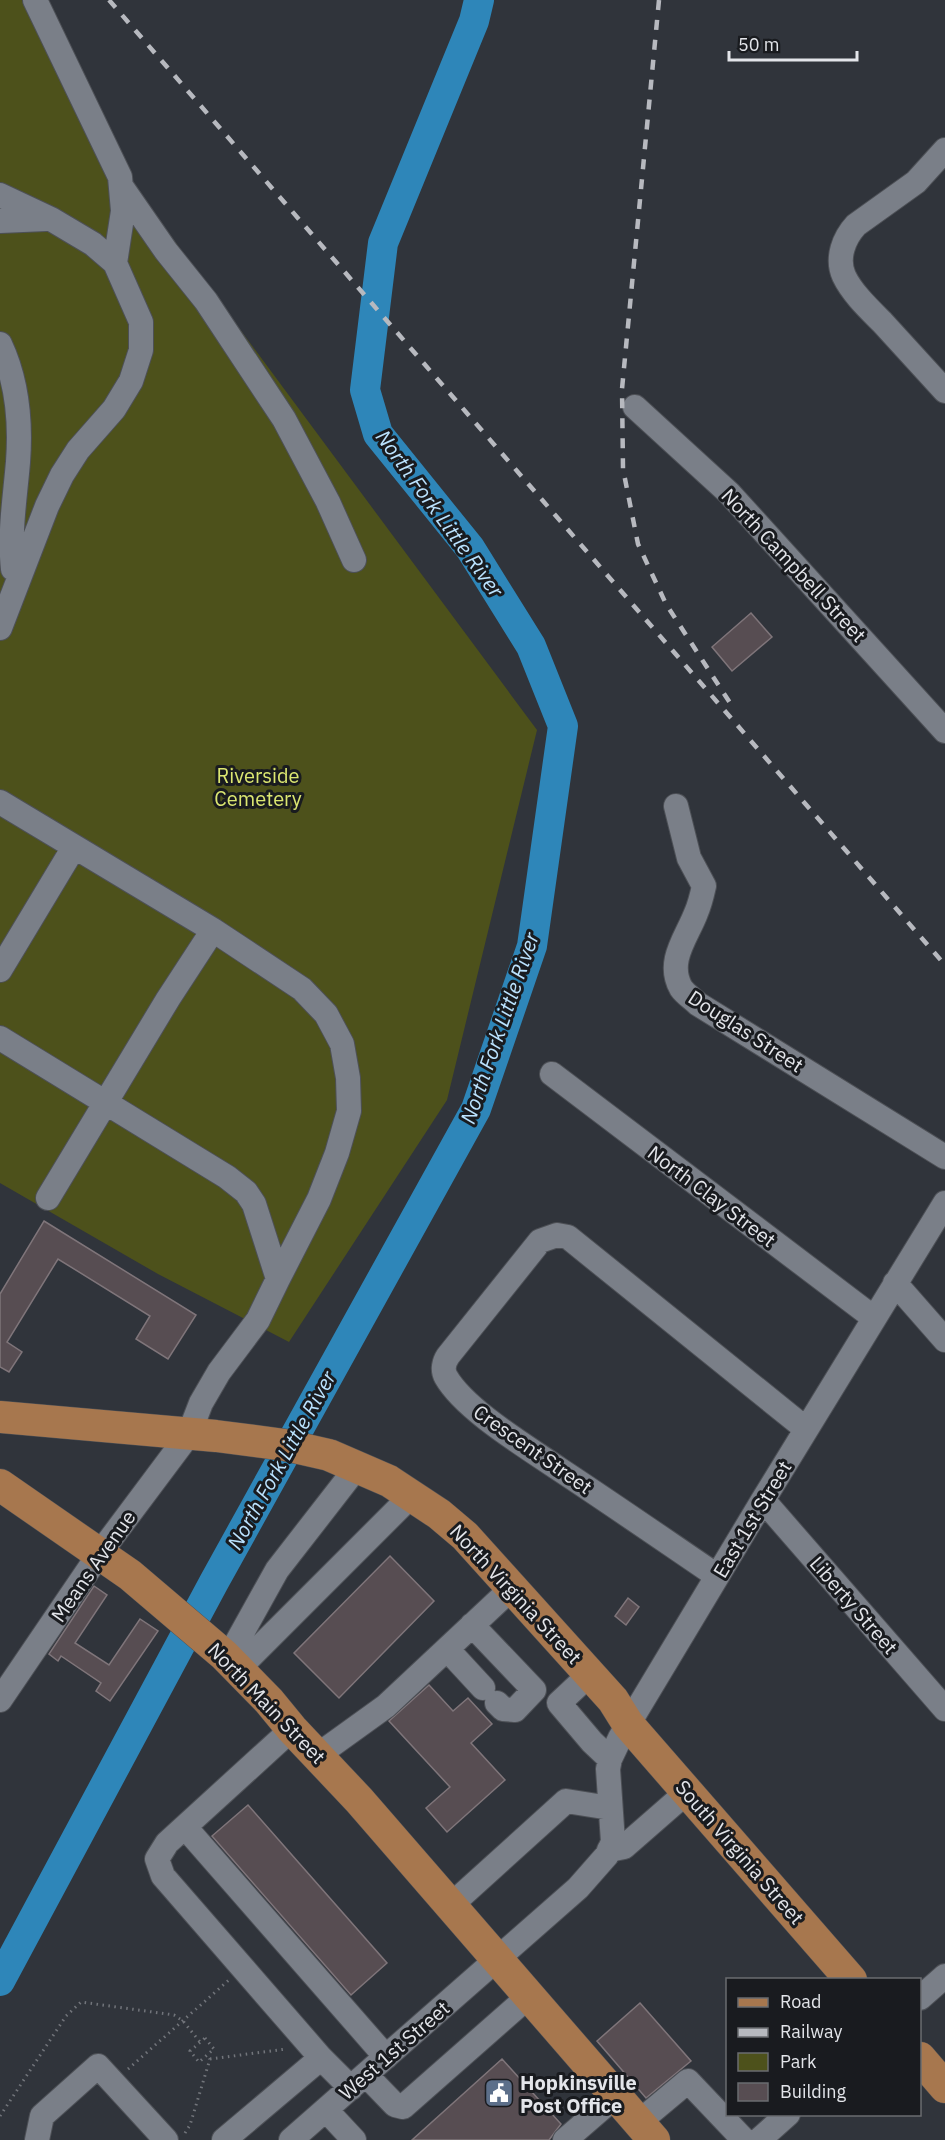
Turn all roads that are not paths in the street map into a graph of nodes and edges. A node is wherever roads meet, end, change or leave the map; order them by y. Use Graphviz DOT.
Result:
graph roads {
  1 [pos="35,0"];
  2 [pos="942,161"];
  3 [pos="121,186"];
  4 [pos="0,195"];
  5 [pos="51,219"];
  6 [pos="0,221"];
  7 [pos="115,263"];
  8 [pos="0,344"];
  9 [pos="945,391"];
  10 [pos="635,406"];
  11 [pos="47,506"];
  12 [pos="6,527"];
  13 [pos="354,560"];
  14 [pos="9,570"];
  15 [pos="0,628"];
  16 [pos="945,731"];
  17 [pos="0,802"];
  18 [pos="676,806"];
  19 [pos="74,847"];
  20 [pos="213,930"];
  21 [pos="0,970"];
  22 [pos="0,1038"];
  23 [pos="552,1074"];
  24 [pos="105,1102"];
  25 [pos="945,1157"];
  26 [pos="48,1198"];
  27 [pos="945,1203"];
  28 [pos="278,1279"];
  29 [pos="895,1283"];
  30 [pos="874,1318"];
  31 [pos="945,1340"];
  32 [pos="0,1417"];
  33 [pos="806,1430"];
  34 [pos="202,1435"];
  35 [pos="343,1461"];
  36 [pos="0,1485"];
  37 [pos="412,1495"];
  38 [pos="763,1500"];
  39 [pos="100,1553"];
  40 [pos="717,1576"];
  41 [pos="512,1588"];
  42 [pos="472,1625"];
  43 [pos="447,1649"];
  44 [pos="230,1661"];
  45 [pos="590,1674"];
  46 [pos="0,1700"];
  47 [pos="945,1709"];
  48 [pos="628,1724"];
  49 [pos="292,1729"];
  50 [pos="318,1755"];
  51 [pos="610,1759"];
  52 [pos="687,1792"];
  53 [pos="610,1808"];
  54 [pos="185,1827"];
  55 [pos="609,1850"];
  56 [pos="450,1906"];
  57 [pos="497,1960"];
  58 [pos="945,1976"];
  59 [pos="849,1978"];
  60 [pos="529,1996"];
  61 [pos="921,1997"];
  62 [pos="318,2054"];
  63 [pos="386,2057"];
  64 [pos="921,2059"];
  65 [pos="358,2081"];
  66 [pos="945,2087"];
  67 [pos="616,2096"];
  68 [pos="326,2110"];
  69 [pos="787,2116"];
  70 [pos="647,2131"];
  71 [pos="37,2140"];
  72 [pos="166,2140"];
  73 [pos="224,2140"];
  74 [pos="291,2140"];
  75 [pos="354,2140"];
  76 [pos="566,2140"];
  77 [pos="744,2140"];
  78 [pos="759,2140"];
  1 -- 3 [label="street"];
  2 -- 9 [label="street"];
  3 -- 7 [label="street"];
  3 -- 13 [label="street"];
  4 -- 5 [label="street"];
  5 -- 6 [label="street"];
  5 -- 7 [label="street"];
  7 -- 11 [label="street"];
  8 -- 12 [label="street"];
  10 -- 16 [label="street, North Campbell Street"];
  11 -- 12 [label="street"];
  11 -- 14 [label="street"];
  12 -- 14 [label="street"];
  14 -- 15 [label="street"];
  17 -- 19 [label="street, Means Avenue"];
  18 -- 25 [label="street, Douglas Street"];
  19 -- 20 [label="street, Means Avenue"];
  19 -- 21 [label="street"];
  20 -- 24 [label="street"];
  20 -- 28 [label="street, Means Avenue"];
  22 -- 24 [label="street"];
  23 -- 30 [label="street, North Clay Street"];
  24 -- 26 [label="street"];
  24 -- 28 [label="street"];
  27 -- 29 [label="street, East 1st Street"];
  28 -- 34 [label="street, Means Avenue"];
  29 -- 30 [label="street, East 1st Street"];
  29 -- 31 [label="street"];
  30 -- 33 [label="street, East 1st Street"];
  32 -- 34 [label="main road, North Virginia Street"];
  33 -- 38 [label="street, East 1st Street"];
  33 -- 40 [label="street, Crescent Street"];
  34 -- 35 [label="main road, North Virginia Street"];
  34 -- 39 [label="street, Means Avenue"];
  35 -- 37 [label="main road, North Virginia Street"];
  35 -- 44 [label="street"];
  36 -- 39 [label="main road, North Main Street"];
  37 -- 41 [label="main road, North Virginia Street"];
  37 -- 44 [label="street"];
  38 -- 40 [label="street, East 1st Street"];
  38 -- 47 [label="street, Liberty Street"];
  39 -- 44 [label="main road, North Main Street"];
  39 -- 46 [label="street, Means Avenue"];
  40 -- 48 [label="street, East 1st Street"];
  41 -- 42 [label="street"];
  41 -- 45 [label="main road, North Virginia Street"];
  42 -- 43 [label="street"];
  42 -- 43 [label="street"];
  43 -- 50 [label="street"];
  44 -- 49 [label="main road, North Main Street"];
  45 -- 48 [label="main road, North Virginia Street"];
  45 -- 51 [label="street"];
  48 -- 51 [label="street, East 1st Street"];
  48 -- 52 [label="main road, South Virginia Street"];
  49 -- 50 [label="main road, North Main Street"];
  49 -- 54 [label="street"];
  50 -- 56 [label="main road, North Main Street"];
  51 -- 53 [label="street, East 1st Street"];
  52 -- 55 [label="street"];
  52 -- 59 [label="main road, South Virginia Street"];
  53 -- 55 [label="street, East 1st Street"];
  53 -- 56 [label="street"];
  54 -- 62 [label="street"];
  54 -- 63 [label="street"];
  55 -- 57 [label="street"];
  56 -- 57 [label="main road, North Main Street"];
  57 -- 60 [label="main road, North Main Street"];
  57 -- 63 [label="street, West 1st Street"];
  58 -- 61 [label="street"];
  60 -- 65 [label="street"];
  60 -- 67 [label="main road, North Main Street"];
  62 -- 65 [label="street"];
  62 -- 73 [label="street"];
  63 -- 65 [label="street, West 1st Street"];
  64 -- 66 [label="main road"];
  65 -- 68 [label="street, West 1st Street"];
  67 -- 70 [label="main road, North Main Street"];
  67 -- 76 [label="street"];
  68 -- 74 [label="street, West 1st Street"];
  68 -- 75 [label="street"];
  69 -- 78 [label="street"];
  70 -- 77 [label="street"];
  71 -- 72 [label="street"];
}
